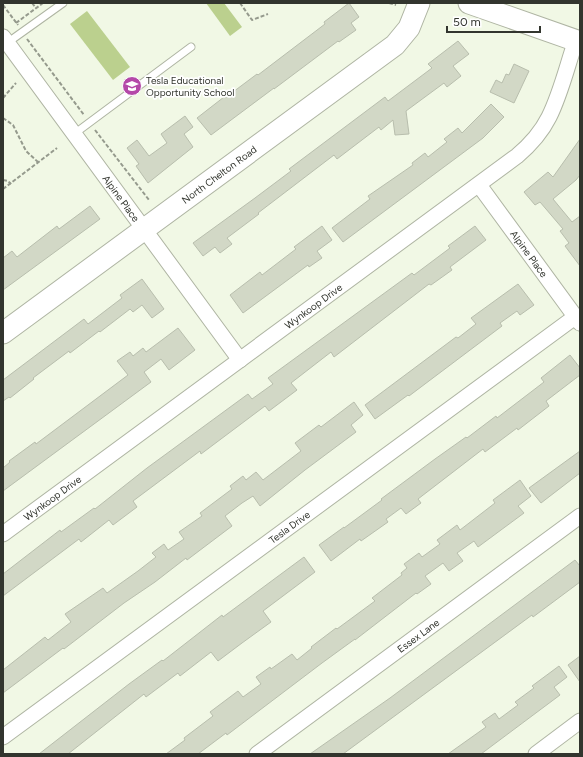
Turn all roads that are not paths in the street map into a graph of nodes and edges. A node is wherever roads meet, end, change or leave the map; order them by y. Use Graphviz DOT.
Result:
graph roads {
  1 [pos="63,3"];
  2 [pos="419,3"];
  3 [pos="469,3"];
  4 [pos="5,40"];
  5 [pos="578,41"];
  6 [pos="191,47"];
  7 [pos="74,134"];
  8 [pos="479,185"];
  9 [pos="144,229"];
  10 [pos="578,320"];
  11 [pos="3,333"];
  12 [pos="240,360"];
  13 [pos="580,516"];
  14 [pos="3,534"];
  15 [pos="580,721"];
  16 [pos="3,737"];
  17 [pos="257,754"];
  18 [pos="536,754"];
  1 -- 4 [label="lane"];
  2 -- 9 [label="main road, North Chelton Road"];
  3 -- 5 [label="main road"];
  4 -- 7 [label="street, Alpine Place"];
  5 -- 8 [label="street, Wynkoop Drive"];
  6 -- 7 [label="lane"];
  7 -- 9 [label="street, Alpine Place"];
  8 -- 10 [label="street, Alpine Place"];
  8 -- 12 [label="street, Wynkoop Drive"];
  9 -- 11 [label="main road, North Chelton Road"];
  9 -- 12 [label="street, Alpine Place"];
  10 -- 16 [label="street, Tesla Drive"];
  12 -- 14 [label="street, Wynkoop Drive"];
  13 -- 17 [label="street, Essex Lane"];
  15 -- 18 [label="street"];
}
